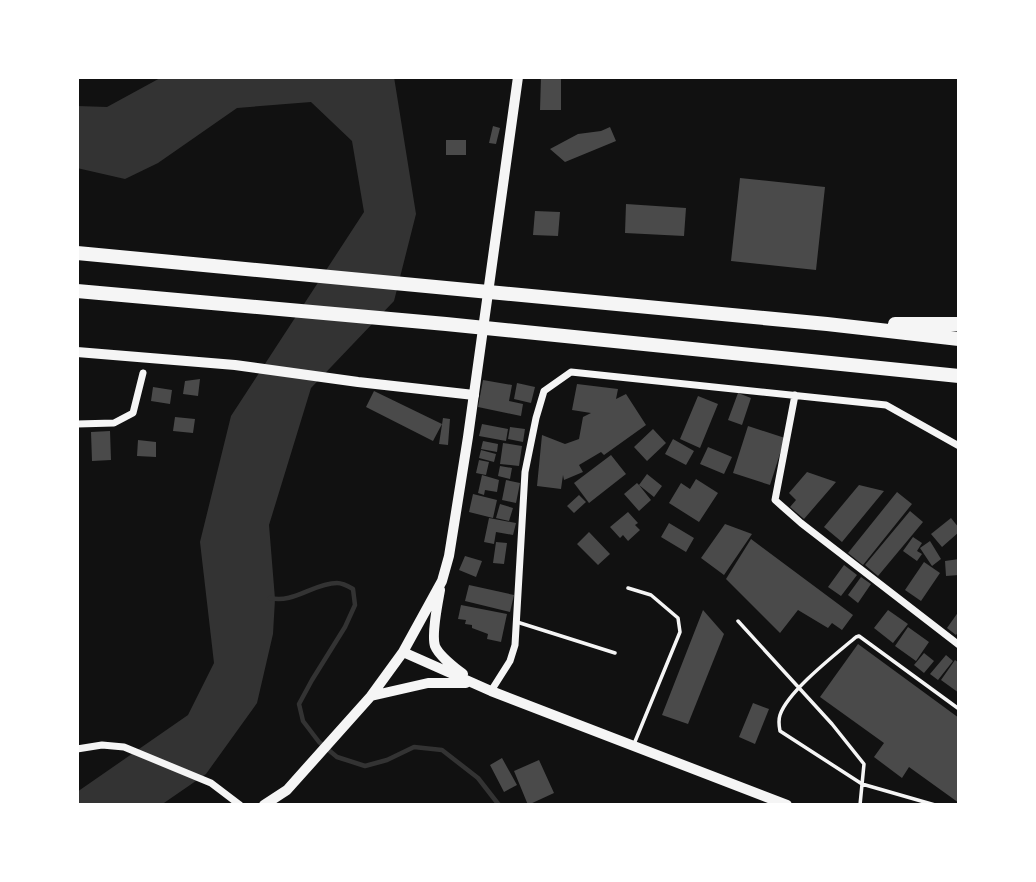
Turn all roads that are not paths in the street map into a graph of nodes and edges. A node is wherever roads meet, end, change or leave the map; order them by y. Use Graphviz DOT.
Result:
graph roads {
  1 [pos="519,77"];
  2 [pos="77,253"];
  3 [pos="77,291"];
  4 [pos="827,324"];
  5 [pos="959,324"];
  6 [pos="959,339"];
  7 [pos="77,352"];
  8 [pos="143,373"];
  9 [pos="959,376"];
  10 [pos="474,395"];
  11 [pos="795,395"];
  12 [pos="77,424"];
  13 [pos="959,446"];
  14 [pos="442,582"];
  15 [pos="628,588"];
  16 [pos="738,621"];
  17 [pos="517,622"];
  18 [pos="959,645"];
  19 [pos="403,652"];
  20 [pos="615,653"];
  21 [pos="476,684"];
  22 [pos="799,688"];
  23 [pos="491,691"];
  24 [pos="371,696"];
  25 [pos="959,709"];
  26 [pos="633,746"];
  27 [pos="77,749"];
  28 [pos="862,785"];
  29 [pos="272,803"];
  30 [pos="240,805"];
  31 [pos="787,805"];
  32 [pos="860,805"];
  33 [pos="935,805"];
  1 -- 10 [label="main road"];
  2 -- 4 [label="highway"];
  3 -- 9 [label="highway"];
  4 -- 5 [label="highway"];
  4 -- 6 [label="highway"];
  7 -- 10 [label="street"];
  8 -- 12 [label="street"];
  10 -- 14 [label="main road"];
  11 -- 13 [label="street"];
  11 -- 17 [label="street"];
  11 -- 18 [label="street"];
  14 -- 19 [label="main road"];
  14 -- 21 [label="main road"];
  15 -- 26 [label="lane"];
  16 -- 22 [label="lane"];
  17 -- 20 [label="lane"];
  17 -- 23 [label="street"];
  19 -- 21 [label="main road"];
  19 -- 24 [label="main road"];
  21 -- 23 [label="main road"];
  21 -- 24 [label="main road"];
  22 -- 25 [label="lane"];
  22 -- 28 [label="lane"];
  22 -- 28 [label="lane"];
  23 -- 26 [label="main road"];
  24 -- 29 [label="main road"];
  26 -- 31 [label="main road"];
  27 -- 30 [label="street"];
  28 -- 32 [label="lane"];
  28 -- 33 [label="lane"];
}
